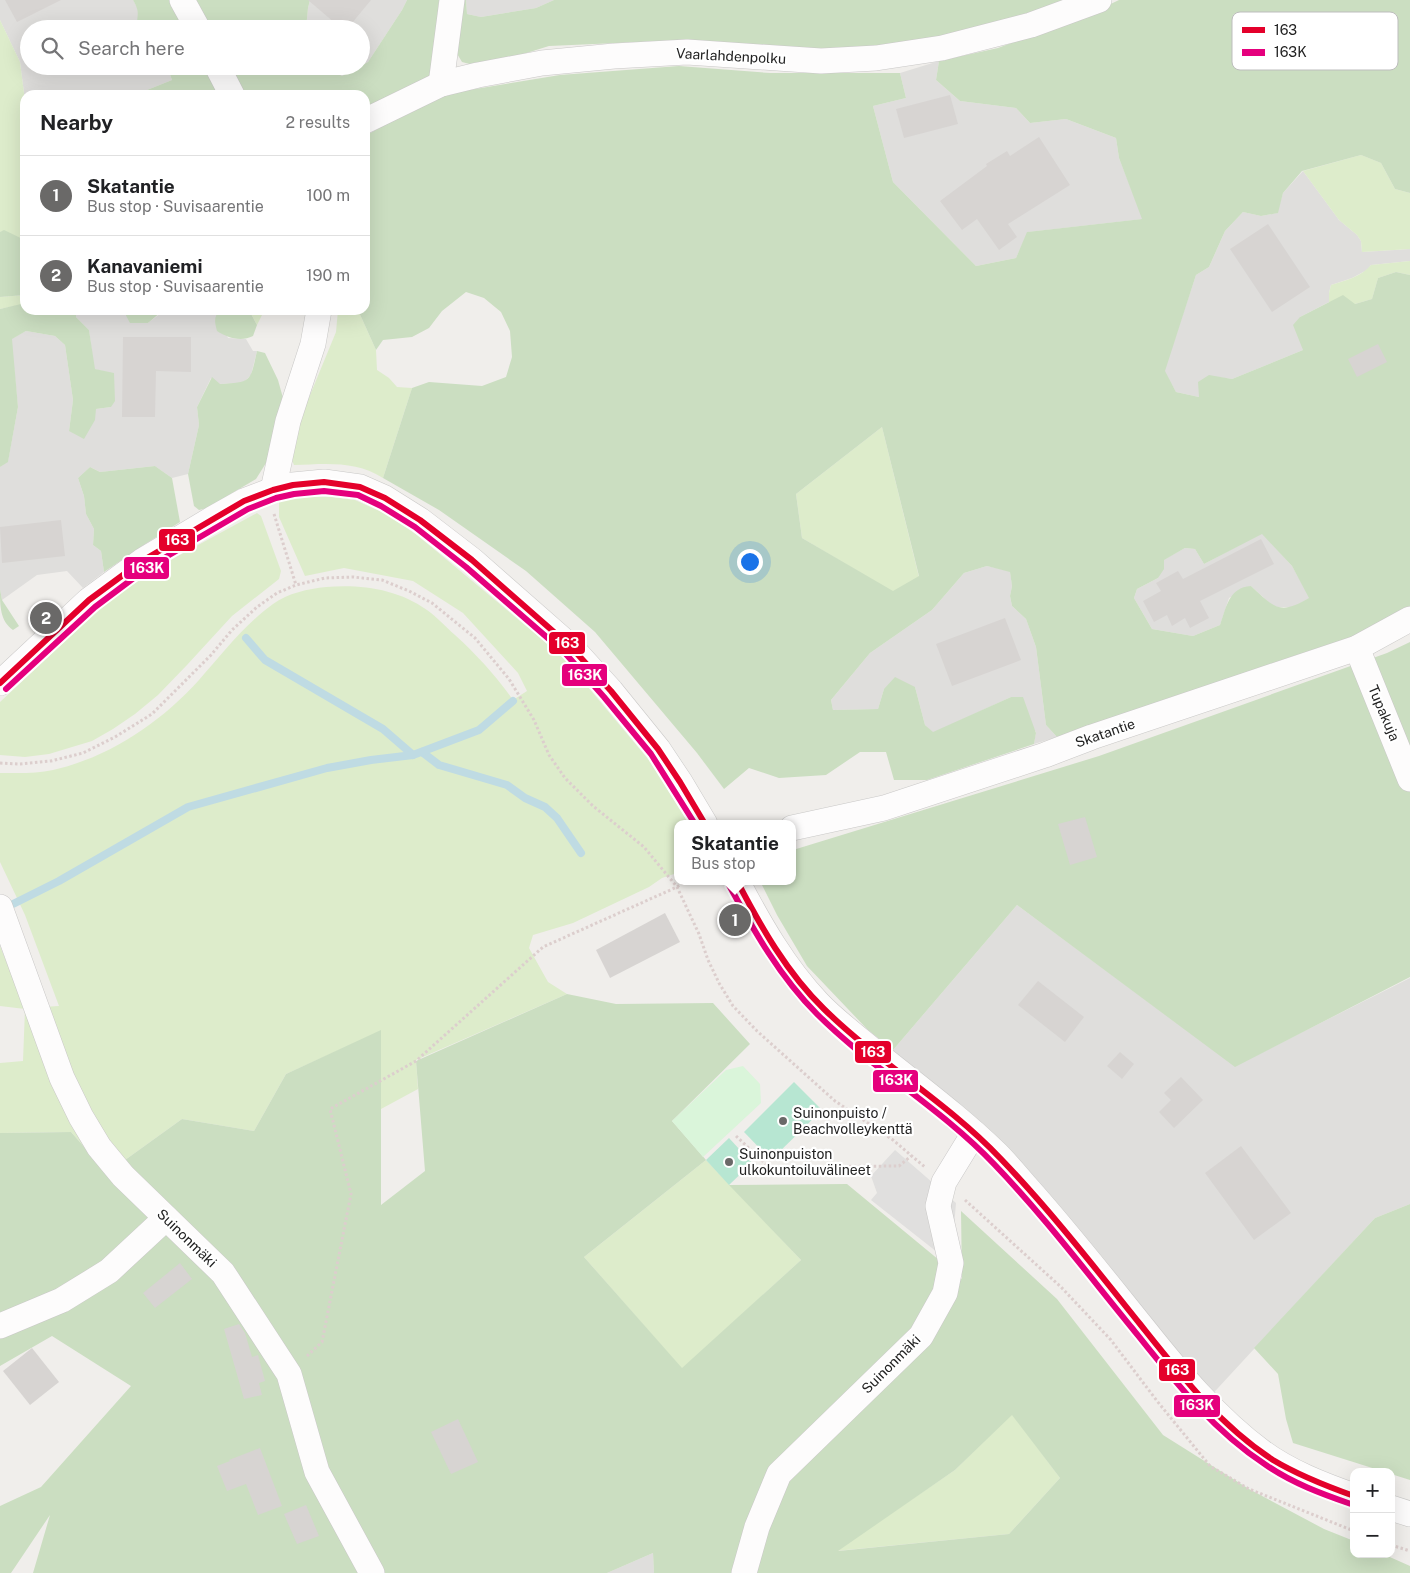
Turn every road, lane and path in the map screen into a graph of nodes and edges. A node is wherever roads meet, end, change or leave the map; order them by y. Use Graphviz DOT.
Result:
graph roads {
  1 [pos="182,0"];
  2 [pos="452,0"];
  3 [pos="1099,0"];
  4 [pos="193,20"];
  5 [pos="222,75"];
  6 [pos="441,84"];
  7 [pos="229,90"];
  8 [pos="370,119"];
  9 [pos="318,315"];
  10 [pos="273,490"];
  11 [pos="296,585"];
  12 [pos="1410,619"];
  13 [pos="1357,648"];
  14 [pos="0,683"];
  15 [pos="0,763"];
  16 [pos="1410,779"];
  17 [pos="703,820"];
  18 [pos="796,827"];
  19 [pos="674,883"];
  20 [pos="680,885"];
  21 [pos="740,885"];
  22 [pos="677,887"];
  23 [pos="0,907"];
  24 [pos="974,1133"];
  25 [pos="736,1136"];
  26 [pos="911,1156"];
  27 [pos="944,1182"];
  28 [pos="166,1218"];
  29 [pos="0,1326"];
  30 [pos="289,1374"];
  31 [pos="1350,1495"];
  32 [pos="1395,1509"];
  33 [pos="1410,1514"];
  34 [pos="1350,1529"];
  35 [pos="1395,1546"];
  36 [pos="1410,1551"];
  37 [pos="372,1573"];
  38 [pos="744,1573"];
  1 -- 4 [label="street"];
  2 -- 6 [label="street"];
  3 -- 6 [label="street, Vaarlahdenpolku"];
  5 -- 7 [label="street"];
  6 -- 8 [label="street, Vaarlahdenpolku"];
  9 -- 10 [label="street"];
  10 -- 11 [label="path"];
  10 -- 14 [label="street"];
  10 -- 17 [label="street"];
  11 -- 15 [label="path"];
  11 -- 19 [label="path"];
  12 -- 13 [label="street, Skatantie"];
  13 -- 16 [label="street, Tupakuja"];
  13 -- 18 [label="street, Skatantie"];
  20 -- 22 [label="path"];
  21 -- 24 [label="street"];
  22 -- 26 [label="path"];
  22 -- 30 [label="path"];
  23 -- 28 [label="street, Suinonmäki"];
  24 -- 27 [label="street, Suinonmäki"];
  24 -- 31 [label="street"];
  25 -- 26 [label="path"];
  26 -- 27 [label="path"];
  27 -- 34 [label="path"];
  27 -- 38 [label="street, Suinonmäki"];
  28 -- 29 [label="street"];
  28 -- 30 [label="street, Suinonmäki"];
  30 -- 37 [label="street, Suinonmäki"];
  32 -- 33 [label="street"];
  35 -- 36 [label="path"];
}
